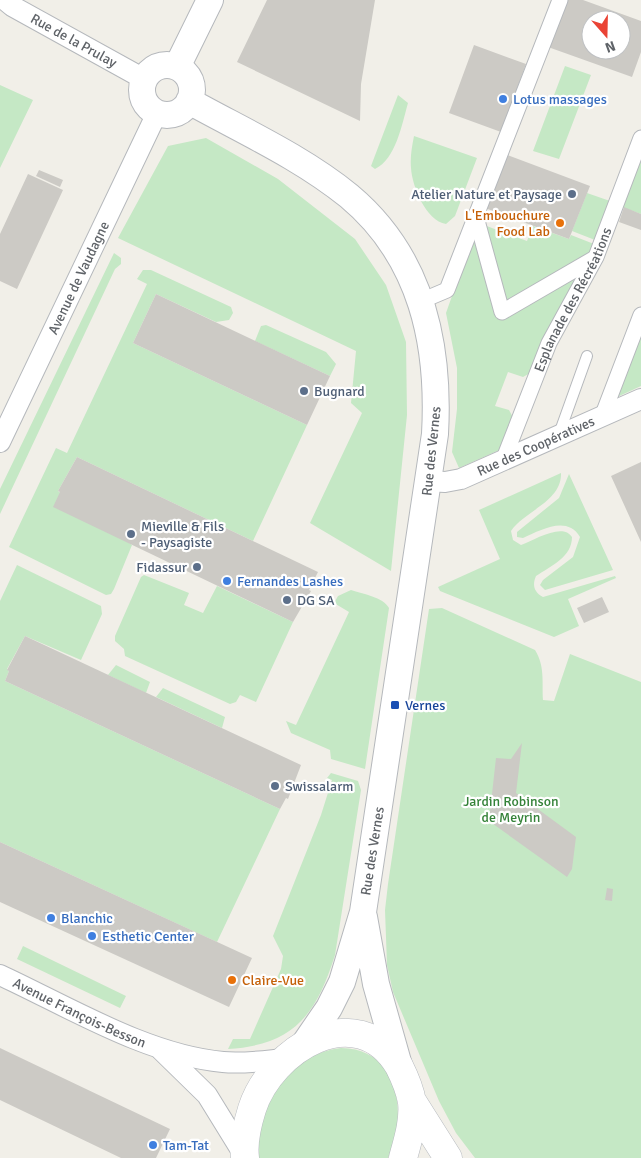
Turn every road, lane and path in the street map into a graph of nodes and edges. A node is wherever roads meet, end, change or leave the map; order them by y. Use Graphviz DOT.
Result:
graph roads {
  1 [pos="5,0"];
  2 [pos="210,0"];
  3 [pos="560,0"];
  4 [pos="177,67"];
  5 [pos="144,79"];
  6 [pos="189,101"];
  7 [pos="156,113"];
  8 [pos="641,138"];
  9 [pos="476,217"];
  10 [pos="596,257"];
  11 [pos="421,301"];
  12 [pos="641,315"];
  13 [pos="587,356"];
  14 [pos="641,399"];
  15 [pos="602,417"];
  16 [pos="558,435"];
  17 [pos="0,442"];
  18 [pos="503,461"];
  19 [pos="428,480"];
  20 [pos="363,912"];
  21 [pos="0,975"];
  22 [pos="160,1049"];
  23 [pos="294,1051"];
  24 [pos="401,1070"];
  25 [pos="412,1101"];
  26 [pos="244,1156"];
  27 [pos="403,1158"];
  28 [pos="448,1158"];
  1 -- 5 [label="street, Rue de la Prulay"];
  2 -- 4 [label="street"];
  3 -- 9 [label="street"];
  4 -- 5 [label="street"];
  4 -- 6 [label="street"];
  5 -- 7 [label="street"];
  6 -- 7 [label="street"];
  6 -- 11 [label="street, Rue des Vernes"];
  7 -- 17 [label="street, Avenue de Vaudagne"];
  8 -- 10 [label="street, Esplanade des Récréations"];
  9 -- 10 [label="street"];
  9 -- 11 [label="street"];
  10 -- 18 [label="street, Esplanade des Récréations"];
  11 -- 19 [label="street, Rue des Vernes"];
  12 -- 15 [label="street"];
  13 -- 16 [label="lane"];
  14 -- 15 [label="street, Rue des Coopératives"];
  15 -- 16 [label="street, Rue des Coopératives"];
  16 -- 18 [label="street, Rue des Coopératives"];
  18 -- 19 [label="street, Rue des Coopératives"];
  19 -- 20 [label="street, Rue des Vernes"];
  20 -- 23 [label="street, Rue des Vernes"];
  20 -- 24 [label="street, Rue des Vernes"];
  21 -- 22 [label="street, Avenue François-Besson"];
  22 -- 23 [label="street, Avenue François-Besson"];
  22 -- 26 [label="street, Avenue François-Besson"];
  23 -- 24 [label="main road"];
  23 -- 26 [label="main road"];
  24 -- 25 [label="main road"];
  25 -- 27 [label="main road"];
  25 -- 28 [label="main road"];
}
